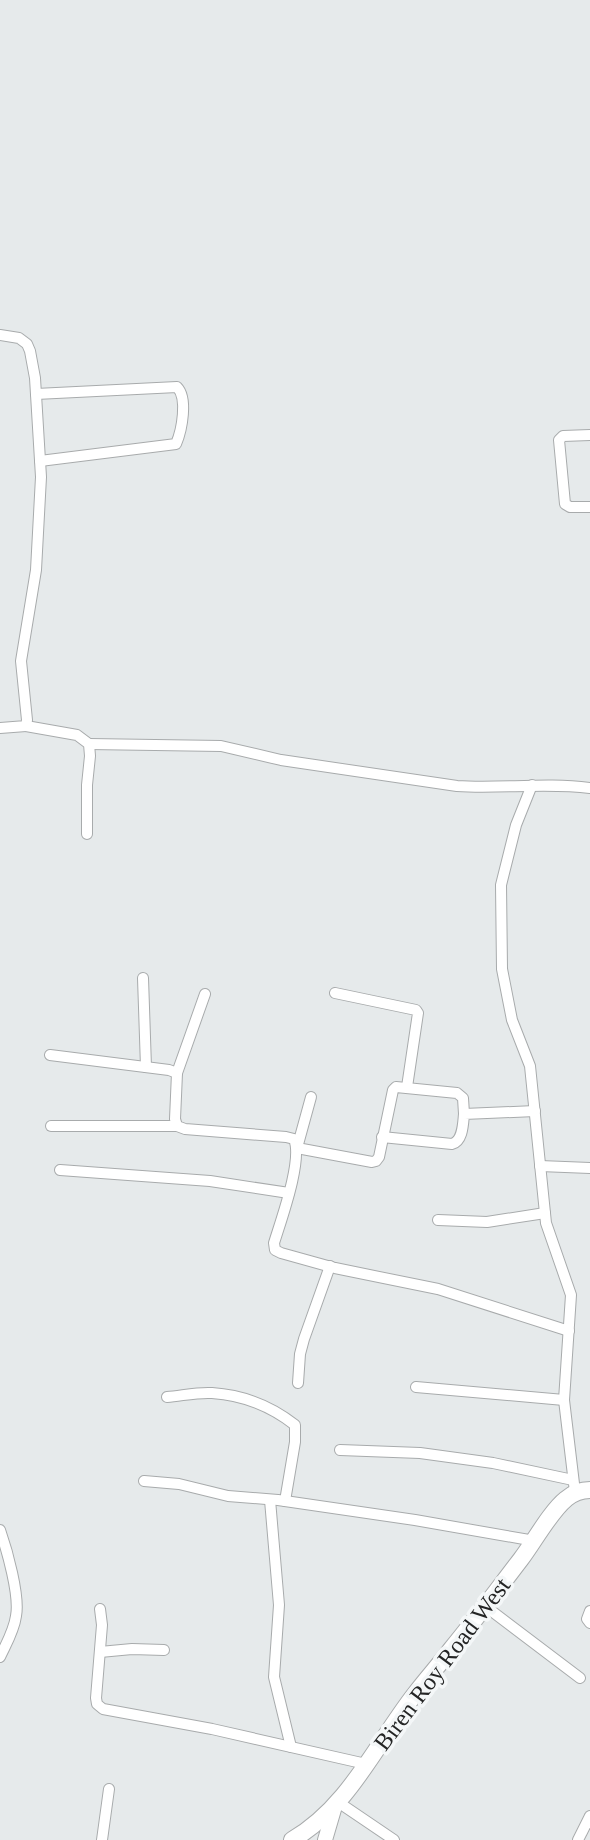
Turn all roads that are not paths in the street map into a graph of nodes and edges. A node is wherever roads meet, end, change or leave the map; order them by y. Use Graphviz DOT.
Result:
graph roads {
  1 [pos="0,335"];
  2 [pos="36,394"];
  3 [pos="590,435"];
  4 [pos="40,461"];
  5 [pos="590,507"];
  6 [pos="26,726"];
  7 [pos="0,728"];
  8 [pos="89,744"];
  9 [pos="532,785"];
  10 [pos="590,788"];
  11 [pos="87,834"];
  12 [pos="143,978"];
  13 [pos="335,993"];
  14 [pos="205,994"];
  15 [pos="50,1055"];
  16 [pos="146,1067"];
  17 [pos="177,1073"];
  18 [pos="407,1087"];
  19 [pos="311,1097"];
  20 [pos="535,1111"];
  21 [pos="464,1114"];
  22 [pos="51,1125"];
  23 [pos="177,1126"];
  24 [pos="382,1137"];
  25 [pos="297,1148"];
  26 [pos="540,1166"];
  27 [pos="590,1168"];
  28 [pos="60,1170"];
  29 [pos="289,1193"];
  30 [pos="545,1213"];
  31 [pos="438,1220"];
  32 [pos="330,1266"];
  33 [pos="569,1331"];
  34 [pos="298,1383"];
  35 [pos="416,1387"];
  36 [pos="167,1397"];
  37 [pos="564,1399"];
  38 [pos="340,1450"];
  39 [pos="144,1481"];
  40 [pos="579,1488"];
  41 [pos="270,1500"];
  42 [pos="285,1502"];
  43 [pos="0,1530"];
  44 [pos="535,1541"];
  45 [pos="485,1606"];
  46 [pos="100,1609"];
  47 [pos="590,1611"];
  48 [pos="590,1623"];
  49 [pos="164,1650"];
  50 [pos="100,1652"];
  51 [pos="0,1657"];
  52 [pos="580,1678"];
  53 [pos="291,1747"];
  54 [pos="366,1764"];
  55 [pos="108,1789"];
  56 [pos="337,1804"];
  57 [pos="590,1816"];
  58 [pos="102,1840"];
  59 [pos="292,1840"];
  60 [pos="326,1840"];
  61 [pos="394,1840"];
  62 [pos="578,1840"];
  1 -- 2 [label="street"];
  2 -- 4 [label="street"];
  2 -- 4 [label="street"];
  3 -- 5 [label="street"];
  4 -- 6 [label="street"];
  6 -- 7 [label="street"];
  6 -- 8 [label="street"];
  8 -- 9 [label="street"];
  8 -- 11 [label="street"];
  9 -- 10 [label="street"];
  9 -- 20 [label="street"];
  12 -- 16 [label="street"];
  13 -- 18 [label="street"];
  14 -- 17 [label="street"];
  15 -- 16 [label="street"];
  16 -- 17 [label="street"];
  17 -- 23 [label="street"];
  18 -- 21 [label="street"];
  18 -- 24 [label="street"];
  19 -- 25 [label="street"];
  20 -- 21 [label="street"];
  20 -- 26 [label="street"];
  21 -- 24 [label="street"];
  22 -- 23 [label="street"];
  23 -- 25 [label="street"];
  24 -- 25 [label="street"];
  25 -- 29 [label="street"];
  26 -- 27 [label="street"];
  26 -- 30 [label="street"];
  28 -- 29 [label="street"];
  29 -- 32 [label="street"];
  30 -- 31 [label="street"];
  30 -- 33 [label="street"];
  32 -- 33 [label="street"];
  32 -- 34 [label="street"];
  33 -- 37 [label="street"];
  35 -- 37 [label="street"];
  36 -- 42 [label="street"];
  37 -- 40 [label="street"];
  38 -- 40 [label="street"];
  39 -- 41 [label="street"];
  40 -- 44 [label="main road, Biren Roy Road West"];
  41 -- 42 [label="street"];
  41 -- 53 [label="street"];
  42 -- 44 [label="street"];
  43 -- 51 [label="street"];
  44 -- 45 [label="main road, Biren Roy Road West"];
  45 -- 52 [label="street"];
  45 -- 54 [label="main road, Biren Roy Road West"];
  46 -- 50 [label="street"];
  47 -- 48 [label="street"];
  49 -- 50 [label="street"];
  50 -- 53 [label="street"];
  53 -- 54 [label="street"];
  54 -- 56 [label="main road, Biren Roy Road West"];
  55 -- 58 [label="street"];
  56 -- 59 [label="main road, Biren Roy Road West"];
  56 -- 60 [label="street"];
  56 -- 61 [label="street"];
  57 -- 62 [label="street"];
}
